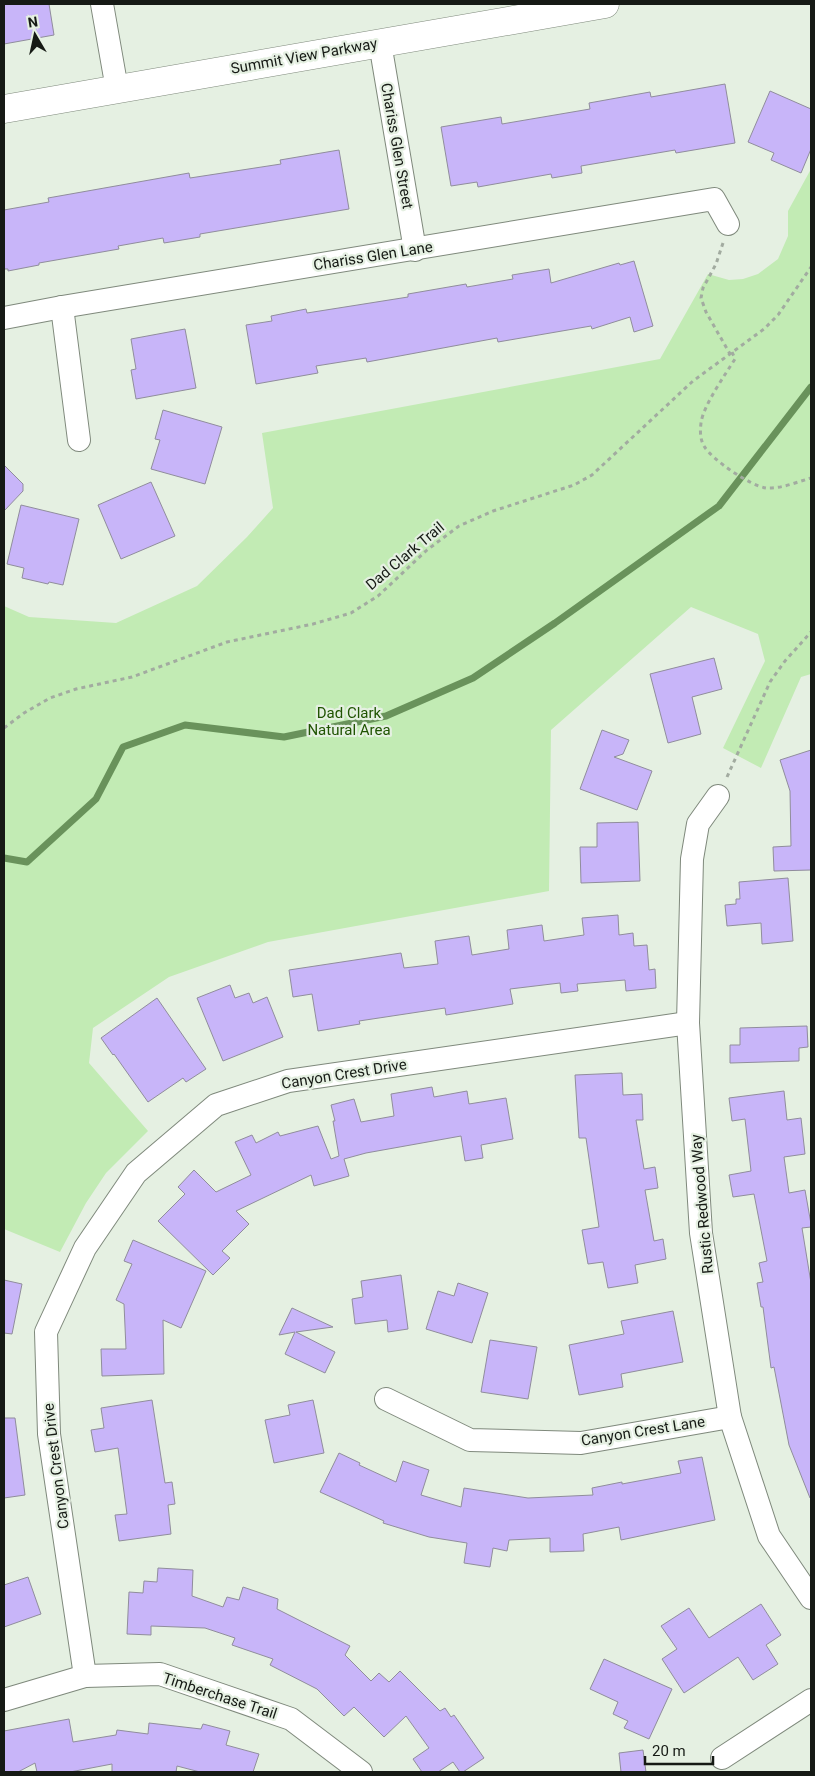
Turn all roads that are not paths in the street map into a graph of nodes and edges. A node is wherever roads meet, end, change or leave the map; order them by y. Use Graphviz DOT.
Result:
graph roads {
  1 [pos="102,4"];
  2 [pos="605,4"];
  3 [pos="380,43"];
  4 [pos="117,89"];
  5 [pos="4,109"];
  6 [pos="728,224"];
  7 [pos="415,250"];
  8 [pos="62,307"];
  9 [pos="4,318"];
  10 [pos="79,440"];
  11 [pos="718,796"];
  12 [pos="688,1023"];
  13 [pos="386,1398"];
  14 [pos="730,1417"];
  15 [pos="811,1598"];
  16 [pos="85,1676"];
  17 [pos="4,1700"];
  18 [pos="811,1700"];
  19 [pos="722,1758"];
  20 [pos="361,1772"];
  1 -- 4 [label="street"];
  2 -- 3 [label="street, Summit View Parkway"];
  3 -- 4 [label="street, Summit View Parkway"];
  3 -- 7 [label="street, Chariss Glen Street"];
  4 -- 5 [label="street, Summit View Parkway"];
  6 -- 7 [label="street, Chariss Glen Lane"];
  7 -- 8 [label="street, Chariss Glen Lane"];
  8 -- 9 [label="street, Chariss Glen Lane"];
  8 -- 10 [label="street"];
  11 -- 12 [label="street, Rustic Redwood Way"];
  12 -- 14 [label="street, Rustic Redwood Way"];
  12 -- 16 [label="street, Canyon Crest Drive"];
  13 -- 14 [label="street, Canyon Crest Lane"];
  14 -- 15 [label="street, Rustic Redwood Way"];
  16 -- 17 [label="street, Timberchase Trail"];
  16 -- 20 [label="street, Timberchase Trail"];
  18 -- 19 [label="street"];
}
